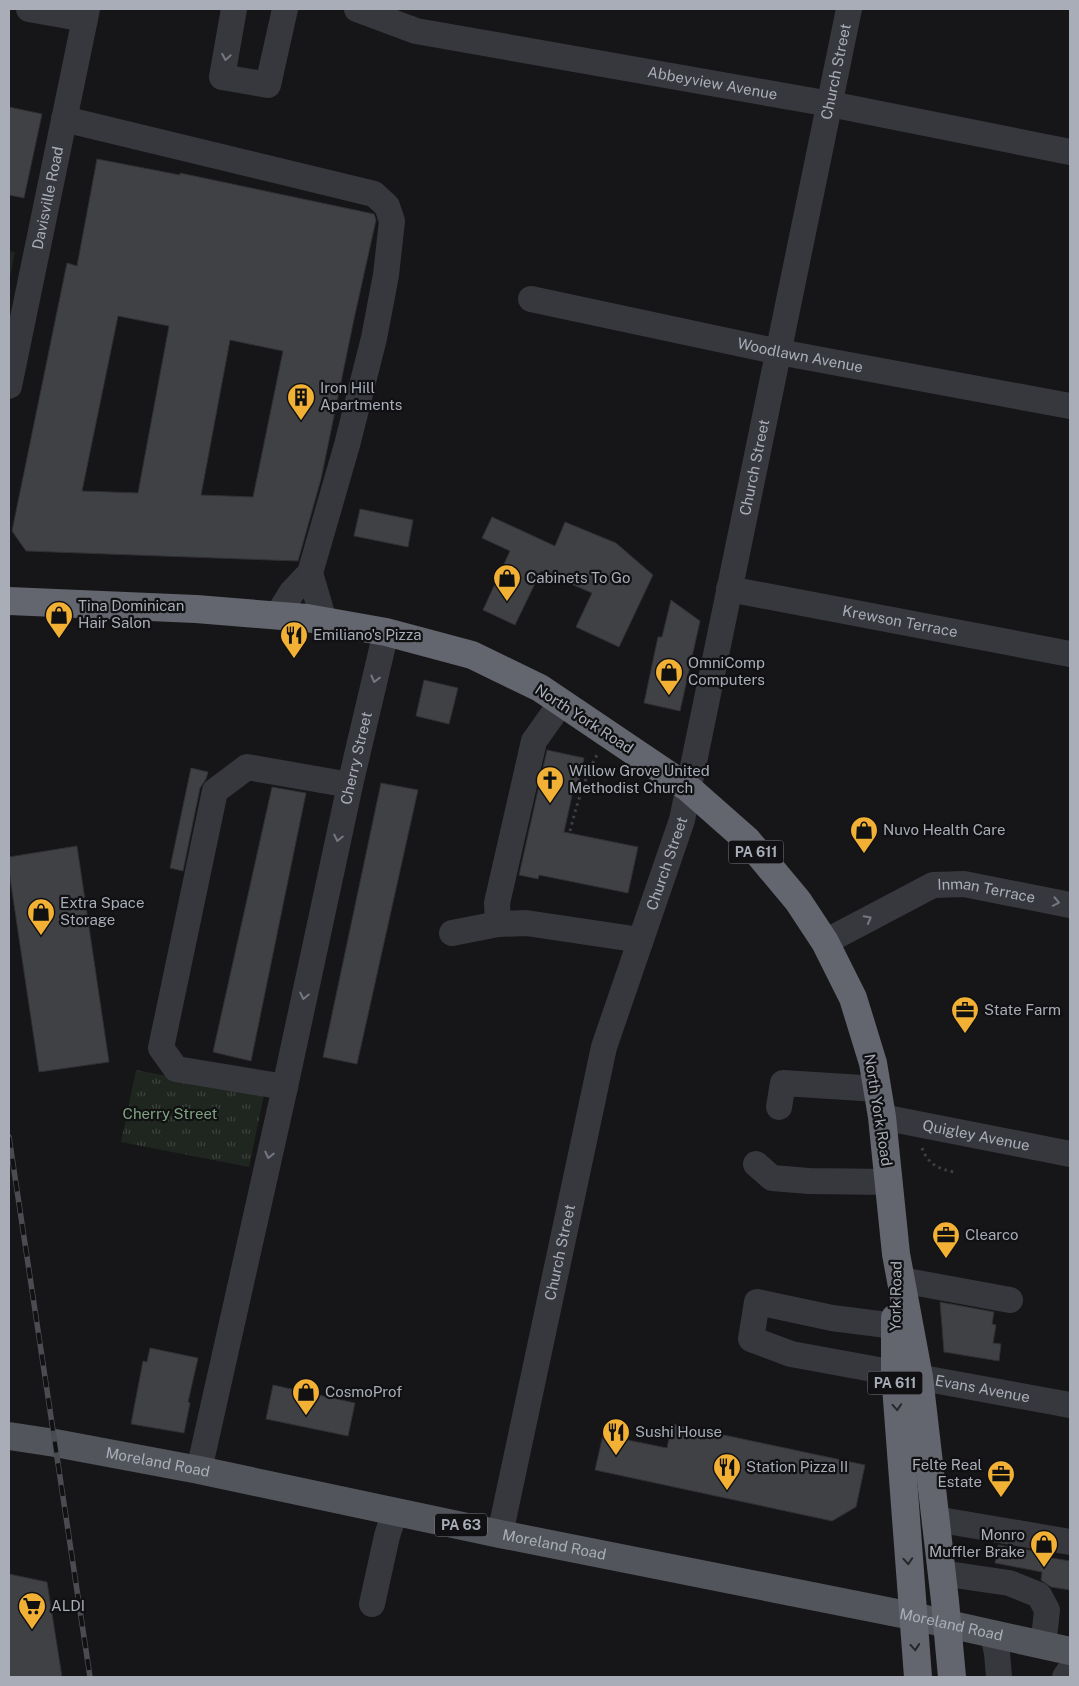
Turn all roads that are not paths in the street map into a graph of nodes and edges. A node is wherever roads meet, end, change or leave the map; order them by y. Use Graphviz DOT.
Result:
graph roads {
  1 [pos="29,9"];
  2 [pos="234,9"];
  3 [pos="285,9"];
  4 [pos="357,9"];
  5 [pos="848,9"];
  6 [pos="86,14"];
  7 [pos="830,104"];
  8 [pos="64,119"];
  9 [pos="1070,152"];
  10 [pos="531,299"];
  11 [pos="779,352"];
  12 [pos="9,386"];
  13 [pos="1070,406"];
  14 [pos="310,573"];
  15 [pos="729,589"];
  16 [pos="9,601"];
  17 [pos="277,616"];
  18 [pos="332,623"];
  19 [pos="386,632"];
  20 [pos="1070,654"];
  21 [pos="561,703"];
  22 [pos="350,785"];
  23 [pos="688,788"];
  24 [pos="1070,905"];
  25 [pos="498,924"];
  26 [pos="452,933"];
  27 [pos="640,942"];
  28 [pos="826,942"];
  29 [pos="285,1086"];
  30 [pos="878,1090"];
  31 [pos="778,1107"];
  32 [pos="882,1117"];
  33 [pos="1070,1154"];
  34 [pos="756,1164"];
  35 [pos="889,1182"];
  36 [pos="896,1254"];
  37 [pos="901,1280"];
  38 [pos="1010,1300"];
  39 [pos="895,1326"];
  40 [pos="907,1375"];
  41 [pos="1070,1405"];
  42 [pos="9,1436"];
  43 [pos="198,1470"];
  44 [pos="395,1511"];
  45 [pos="935,1520"];
  46 [pos="500,1534"];
  47 [pos="1070,1542"];
  48 [pos="942,1573"];
  49 [pos="372,1604"];
  50 [pos="912,1616"];
  51 [pos="947,1624"];
  52 [pos="993,1634"];
  53 [pos="1041,1645"];
  54 [pos="1070,1651"];
  55 [pos="1070,1670"];
  56 [pos="918,1677"];
  57 [pos="952,1677"];
  58 [pos="999,1677"];
  59 [pos="1065,1677"];
  1 -- 6 [label="street"];
  2 -- 3 [label="street, one-way"];
  4 -- 7 [label="street, Abbeyview Avenue"];
  5 -- 7 [label="street, Church Street"];
  6 -- 8 [label="street, Davisville Road"];
  7 -- 9 [label="street, Abbeyview Avenue"];
  7 -- 11 [label="street, Church Street"];
  8 -- 12 [label="street, Davisville Road"];
  8 -- 14 [label="street"];
  10 -- 11 [label="street, Woodlawn Avenue"];
  11 -- 13 [label="street, Woodlawn Avenue"];
  11 -- 15 [label="street, Church Street"];
  14 -- 17 [label="street"];
  14 -- 18 [label="street"];
  15 -- 20 [label="street, Krewson Terrace"];
  15 -- 23 [label="street, Church Street"];
  16 -- 17 [label="highway, North York Road / PA 611"];
  17 -- 18 [label="highway, North York Road / PA 611"];
  18 -- 19 [label="highway, North York Road / PA 611"];
  19 -- 21 [label="highway, North York Road / PA 611"];
  19 -- 22 [label="street, Cherry Street, one-way"];
  21 -- 23 [label="highway, North York Road / PA 611"];
  21 -- 25 [label="street"];
  22 -- 29 [label="street, Cherry Street, one-way"];
  22 -- 29 [label="street"];
  23 -- 27 [label="street, Church Street"];
  23 -- 28 [label="highway, North York Road / PA 611"];
  28 -- 24 [label="street, Inman Terrace, one-way"];
  25 -- 26 [label="street"];
  25 -- 27 [label="street"];
  27 -- 46 [label="street, Church Street"];
  28 -- 30 [label="highway, North York Road / PA 611"];
  29 -- 43 [label="street, Cherry Street, one-way"];
  30 -- 31 [label="street"];
  30 -- 32 [label="highway, North York Road / PA 611"];
  32 -- 33 [label="street, Quigley Avenue"];
  32 -- 35 [label="highway, North York Road / PA 611"];
  34 -- 35 [label="street"];
  35 -- 36 [label="highway, North York Road / PA 611"];
  36 -- 37 [label="highway, York Road / PA 611"];
  36 -- 39 [label="highway, York Road / PA 611"];
  37 -- 38 [label="street"];
  37 -- 40 [label="highway, York Road / PA 611"];
  39 -- 40 [label="highway, York Road / PA 611"];
  39 -- 40 [label="street, Evans Avenue"];
  40 -- 41 [label="street, Evans Avenue"];
  40 -- 45 [label="highway, York Road / PA 611"];
  40 -- 50 [label="highway, York Road / PA 611, one-way"];
  42 -- 43 [label="main road, Moreland Road / PA 63"];
  43 -- 44 [label="main road, Moreland Road / PA 63"];
  44 -- 46 [label="main road, Moreland Road / PA 63"];
  44 -- 49 [label="street"];
  45 -- 47 [label="street"];
  45 -- 48 [label="highway, York Road / PA 611"];
  46 -- 50 [label="main road, Moreland Road / PA 63"];
  48 -- 51 [label="highway, York Road / PA 611"];
  48 -- 53 [label="street"];
  50 -- 51 [label="main road, Moreland Road / PA 63"];
  50 -- 56 [label="highway, PA 611, one-way"];
  51 -- 52 [label="main road, Moreland Road / PA 63"];
  51 -- 57 [label="highway, PA 611"];
  52 -- 53 [label="main road, Moreland Road / PA 63"];
  52 -- 58 [label="street"];
  53 -- 54 [label="main road, Moreland Road / PA 63"];
  55 -- 59 [label="street"];
}
